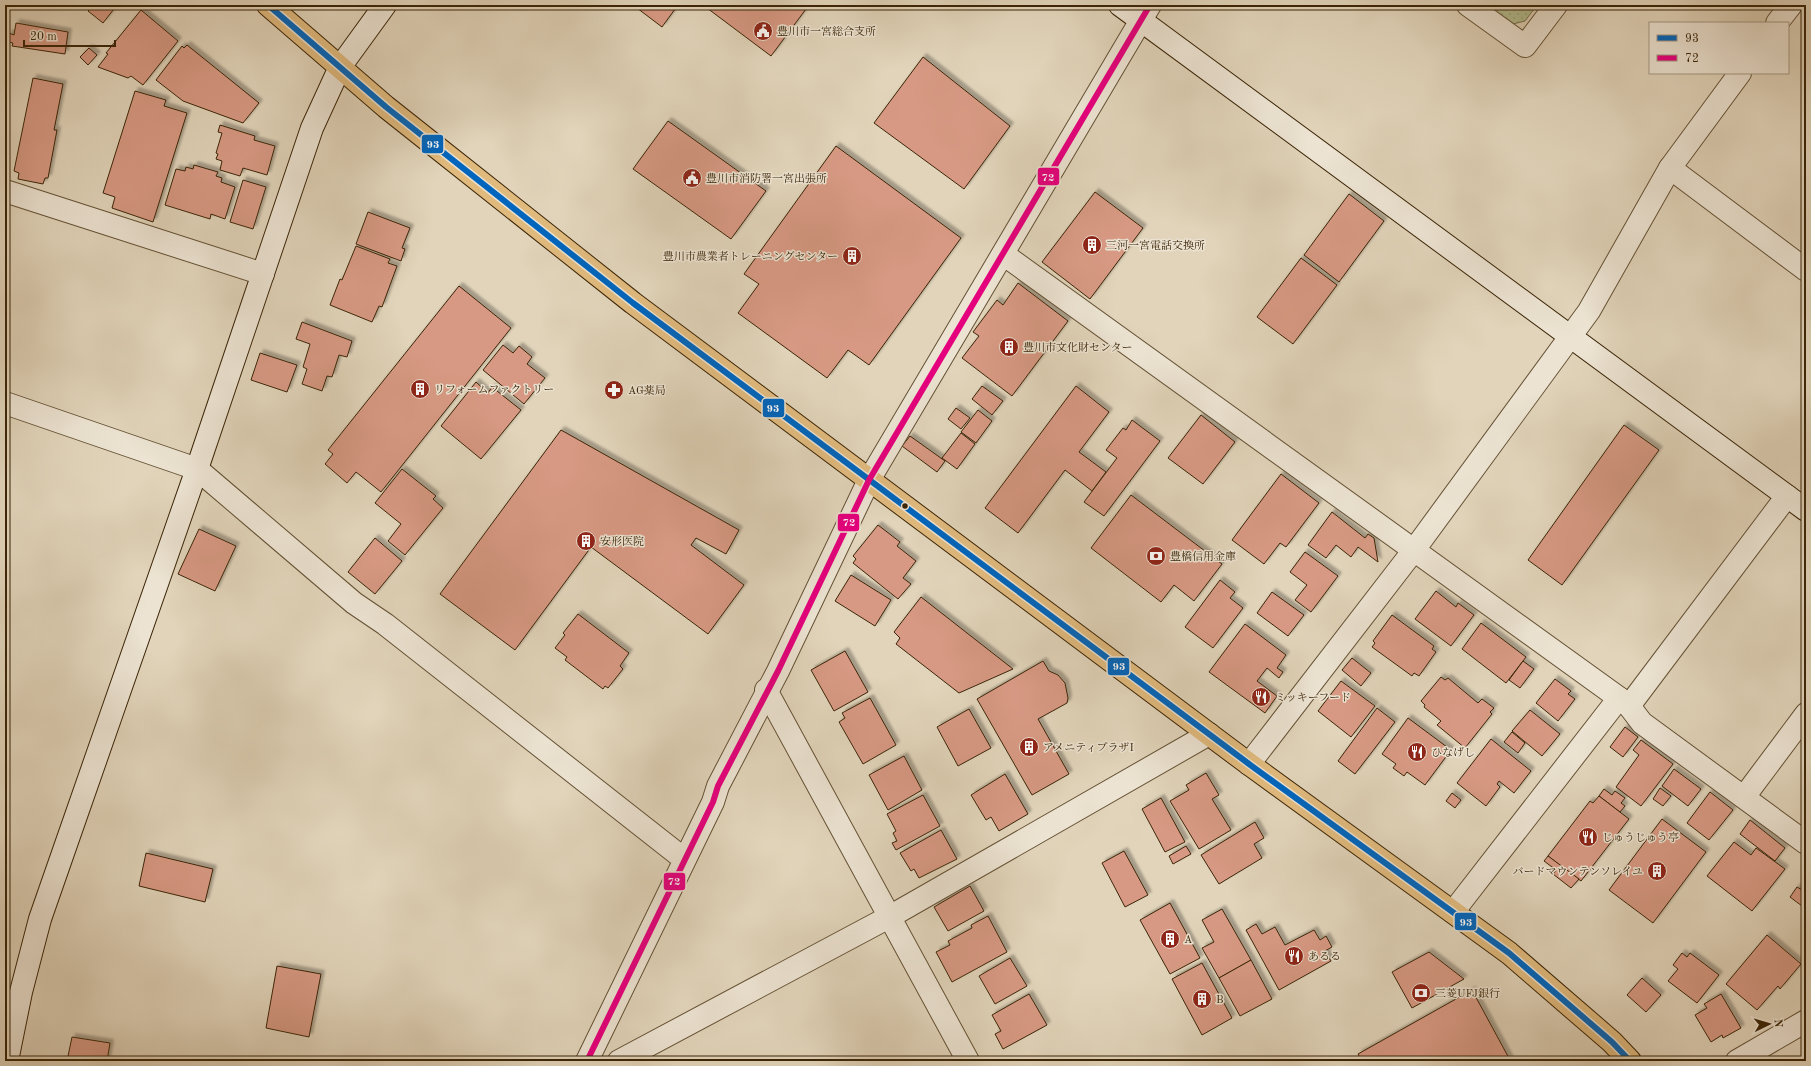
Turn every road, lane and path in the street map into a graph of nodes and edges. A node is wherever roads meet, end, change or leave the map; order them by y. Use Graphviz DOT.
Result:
graph roads {
  1 [pos="268,5"];
  2 [pos="385,5"];
  3 [pos="1120,5"];
  4 [pos="1468,5"];
  5 [pos="1556,5"];
  6 [pos="1791,5"];
  7 [pos="1145,13"];
  8 [pos="1778,22"];
  9 [pos="340,67"];
  10 [pos="1739,74"];
  11 [pos="1670,168"];
  12 [pos="5,191"];
  13 [pos="1003,254"];
  14 [pos="1806,270"];
  15 [pos="263,274"];
  16 [pos="1570,337"];
  17 [pos="5,403"];
  18 [pos="198,469"];
  19 [pos="869,480"];
  20 [pos="1787,496"];
  21 [pos="1806,510"];
  22 [pos="1414,550"];
  23 [pos="766,690"];
  24 [pos="1624,702"];
  25 [pos="1806,714"];
  26 [pos="1209,734"];
  27 [pos="1249,764"];
  28 [pos="1744,797"];
  29 [pos="1806,843"];
  30 [pos="684,859"];
  31 [pos="1452,912"];
  32 [pos="891,916"];
  33 [pos="1806,1021"];
  34 [pos="7,1061"];
  35 [pos="587,1061"];
  36 [pos="618,1061"];
  37 [pos="968,1061"];
  38 [pos="1630,1061"];
  39 [pos="1737,1061"];
  1 -- 9 [label="highway"];
  2 -- 9 [label="street"];
  3 -- 7 [label="street"];
  4 -- 5 [label="street"];
  6 -- 8 [label="street"];
  7 -- 13 [label="street"];
  7 -- 16 [label="street"];
  9 -- 15 [label="street"];
  9 -- 19 [label="highway"];
  10 -- 11 [label="street"];
  11 -- 14 [label="street"];
  11 -- 16 [label="street"];
  12 -- 15 [label="street"];
  13 -- 19 [label="street"];
  13 -- 22 [label="street"];
  15 -- 18 [label="street"];
  16 -- 20 [label="street"];
  16 -- 22 [label="street"];
  17 -- 18 [label="street"];
  18 -- 30 [label="street"];
  18 -- 34 [label="street"];
  19 -- 23 [label="street"];
  19 -- 26 [label="highway"];
  20 -- 21 [label="street"];
  20 -- 24 [label="street"];
  22 -- 24 [label="street"];
  22 -- 27 [label="street"];
  23 -- 30 [label="street"];
  23 -- 32 [label="street"];
  24 -- 28 [label="street"];
  24 -- 31 [label="street"];
  25 -- 28 [label="street"];
  26 -- 27 [label="highway"];
  26 -- 32 [label="street"];
  27 -- 31 [label="highway"];
  28 -- 29 [label="street"];
  30 -- 35 [label="street"];
  31 -- 38 [label="highway"];
  32 -- 36 [label="street"];
  32 -- 37 [label="street"];
  33 -- 39 [label="street"];
}
